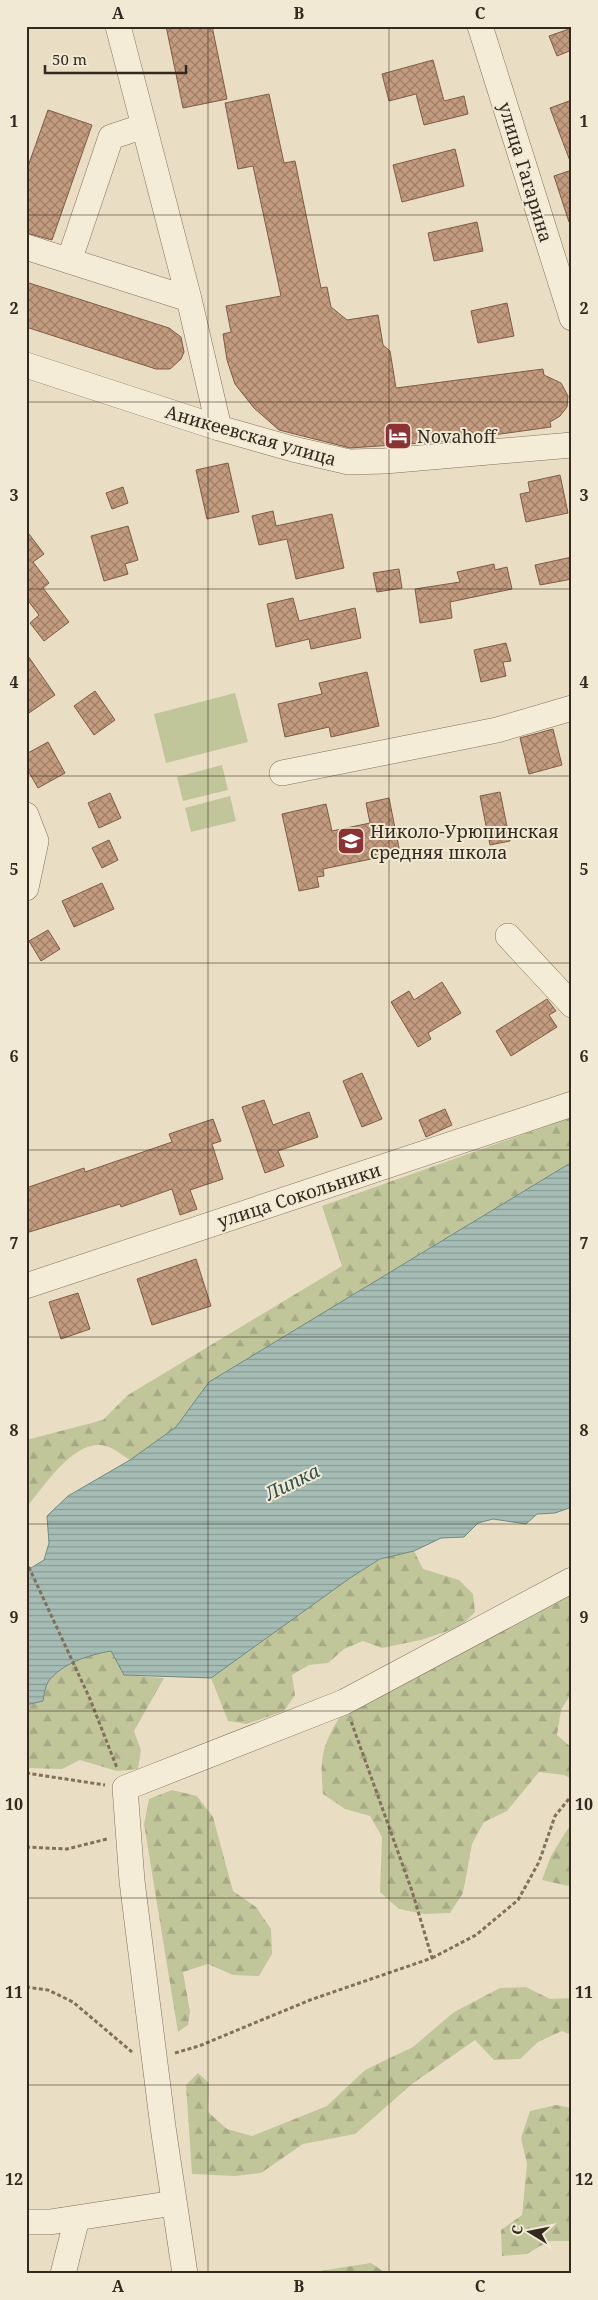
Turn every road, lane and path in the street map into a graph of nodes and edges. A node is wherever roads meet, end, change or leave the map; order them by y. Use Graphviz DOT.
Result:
graph roads {
  1 [pos="118,26"];
  2 [pos="480,26"];
  3 [pos="144,126"];
  4 [pos="26,247"];
  5 [pos="69,261"];
  6 [pos="189,299"];
  7 [pos="572,318"];
  8 [pos="26,366"];
  9 [pos="219,428"];
  10 [pos="572,444"];
  11 [pos="572,708"];
  12 [pos="282,773"];
  13 [pos="26,815"];
  14 [pos="26,888"];
  15 [pos="508,936"];
  16 [pos="572,1005"];
  17 [pos="572,1104"];
  18 [pos="26,1286"];
  19 [pos="26,1560"];
  20 [pos="572,1580"];
  21 [pos="344,1702"];
  22 [pos="26,1773"];
  23 [pos="125,1788"];
  24 [pos="572,1795"];
  25 [pos="128,1835"];
  26 [pos="26,1847"];
  27 [pos="432,1958"];
  28 [pos="26,1987"];
  29 [pos="155,2058"];
  30 [pos="174,2203"];
  31 [pos="77,2218"];
  32 [pos="26,2222"];
  33 [pos="63,2274"];
  34 [pos="185,2274"];
  1 -- 3 [label="street"];
  2 -- 7 [label="street, улица Гагарина"];
  3 -- 5 [label="street"];
  3 -- 6 [label="street"];
  4 -- 5 [label="street"];
  5 -- 6 [label="street"];
  6 -- 9 [label="street"];
  8 -- 9 [label="street, Аникеевская улица"];
  9 -- 10 [label="street, Аникеевская улица"];
  11 -- 12 [label="street"];
  13 -- 14 [label="street"];
  15 -- 16 [label="street"];
  17 -- 18 [label="street, улица Сокольники"];
  19 -- 23 [label="path"];
  20 -- 21 [label="street"];
  21 -- 23 [label="street"];
  21 -- 27 [label="path"];
  22 -- 23 [label="path"];
  23 -- 25 [label="street"];
  24 -- 27 [label="path"];
  25 -- 26 [label="path"];
  25 -- 29 [label="street"];
  27 -- 29 [label="path"];
  28 -- 29 [label="path"];
  29 -- 30 [label="street"];
  30 -- 31 [label="street"];
  30 -- 34 [label="street"];
  31 -- 32 [label="street"];
  31 -- 33 [label="street"];
}
